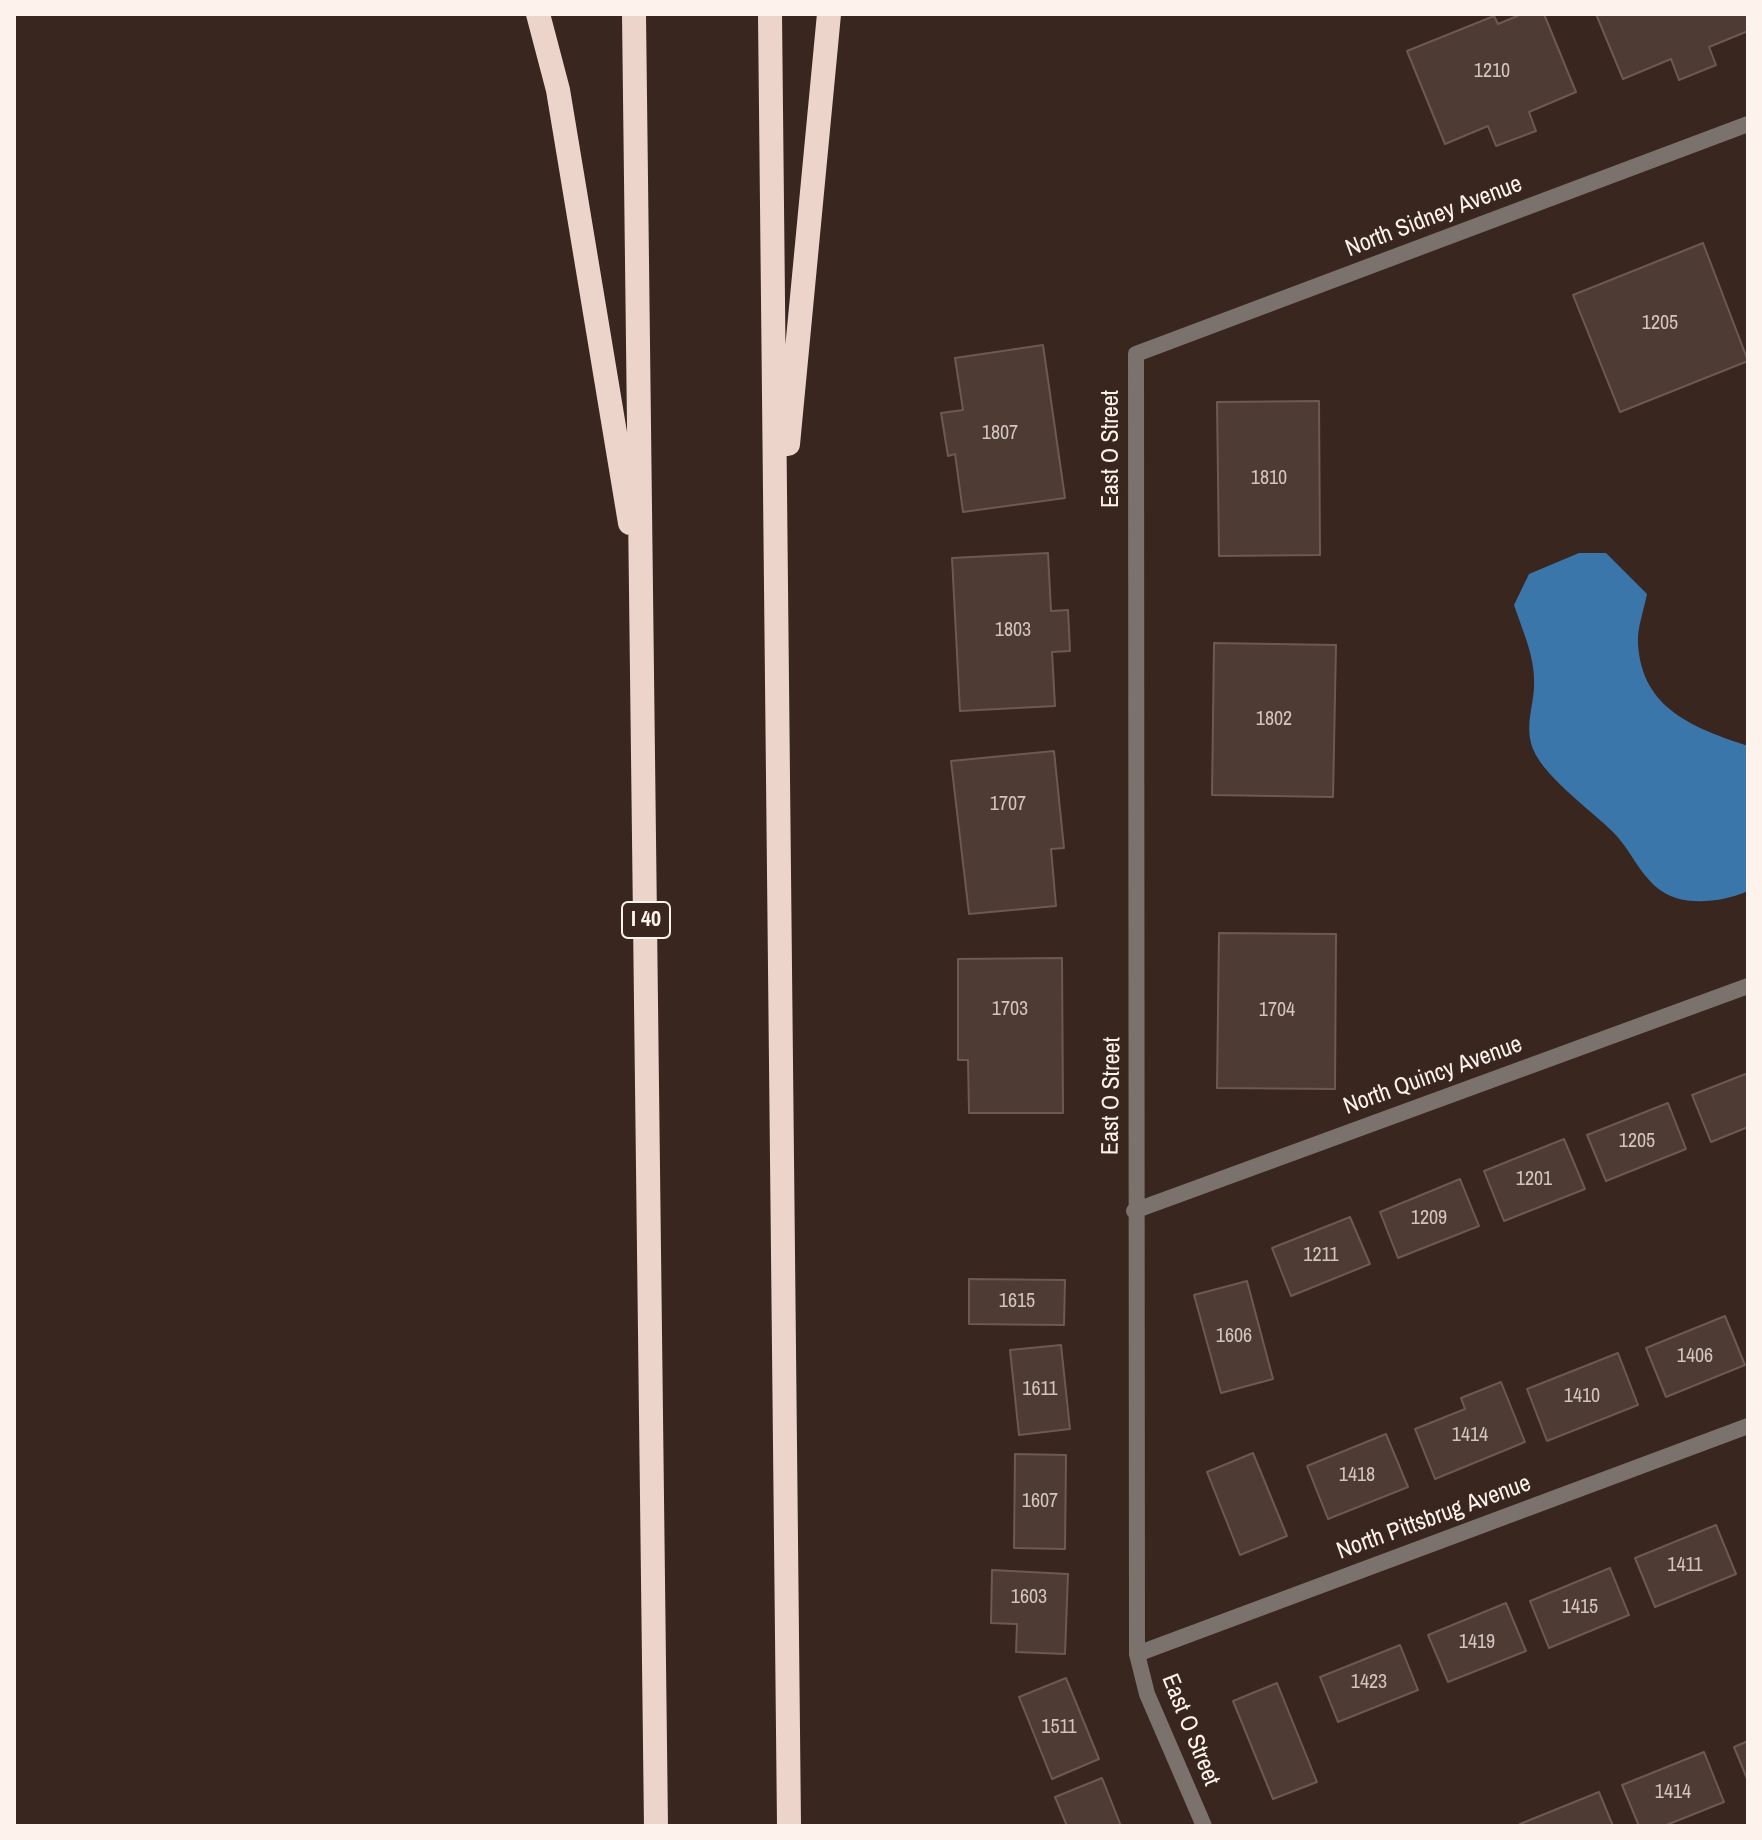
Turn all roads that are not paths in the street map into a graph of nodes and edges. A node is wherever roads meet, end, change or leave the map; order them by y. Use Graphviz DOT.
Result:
graph roads {
  1 [pos="538,14"];
  2 [pos="634,14"];
  3 [pos="770,14"];
  4 [pos="829,14"];
  5 [pos="1748,124"];
  6 [pos="1136,354"];
  7 [pos="775,574"];
  8 [pos="642,602"];
  9 [pos="1748,986"];
  10 [pos="1134,1211"];
  11 [pos="1748,1426"];
  12 [pos="1137,1654"];
  13 [pos="656,1826"];
  14 [pos="789,1826"];
  15 [pos="1204,1826"];
  1 -- 8 [label="highway"];
  2 -- 8 [label="highway, I 40"];
  3 -- 7 [label="highway"];
  4 -- 7 [label="highway"];
  5 -- 6 [label="street, North Sidney Avenue"];
  6 -- 10 [label="street, East O Street"];
  7 -- 14 [label="highway"];
  8 -- 13 [label="highway, I 40"];
  9 -- 10 [label="street, North Quincy Avenue"];
  10 -- 12 [label="street, East O Street"];
  11 -- 12 [label="street, North Pittsbrug Avenue"];
  12 -- 15 [label="street, East O Street"];
}
